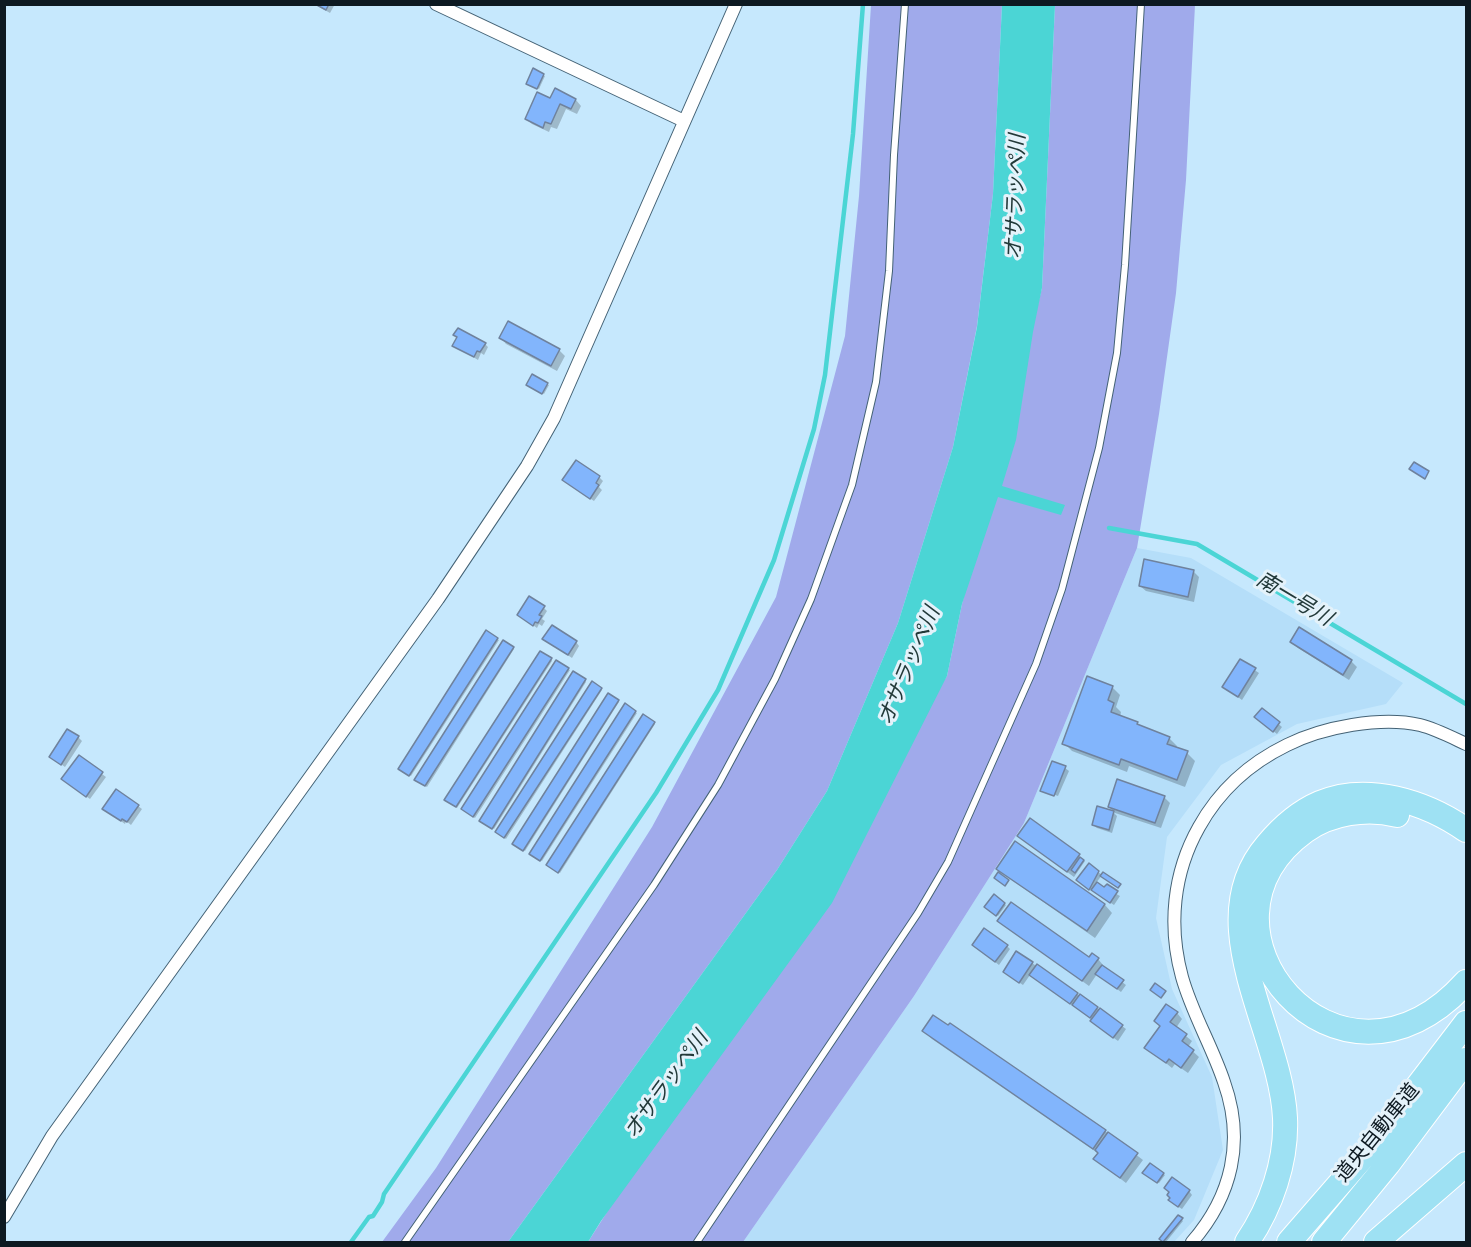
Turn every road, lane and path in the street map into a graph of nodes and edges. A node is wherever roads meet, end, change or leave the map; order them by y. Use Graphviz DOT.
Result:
graph roads {
  1 [pos="436,4"];
  2 [pos="736,4"];
  3 [pos="905,4"];
  4 [pos="1141,4"];
  5 [pos="684,121"];
  6 [pos="1467,744"];
  7 [pos="1467,830"];
  8 [pos="1467,847"];
  9 [pos="1467,982"];
  10 [pos="1467,1023"];
  11 [pos="1467,1060"];
  12 [pos="1467,1164"];
  13 [pos="4,1218"];
  14 [pos="405,1242"];
  15 [pos="697,1242"];
  16 [pos="1192,1242"];
  17 [pos="1247,1242"];
  18 [pos="1289,1242"];
  19 [pos="1324,1242"];
  20 [pos="1376,1242"];
  1 -- 5 [label="street"];
  2 -- 5 [label="street"];
  3 -- 14 [label="lane"];
  4 -- 15 [label="lane"];
  5 -- 13 [label="street"];
  6 -- 16 [label="street"];
  7 -- 17 [label="highway"];
  8 -- 9 [label="highway"];
  10 -- 18 [label="highway, 道央自動車道"];
  11 -- 19 [label="highway, 道央自動車道"];
  12 -- 20 [label="highway"];
}
